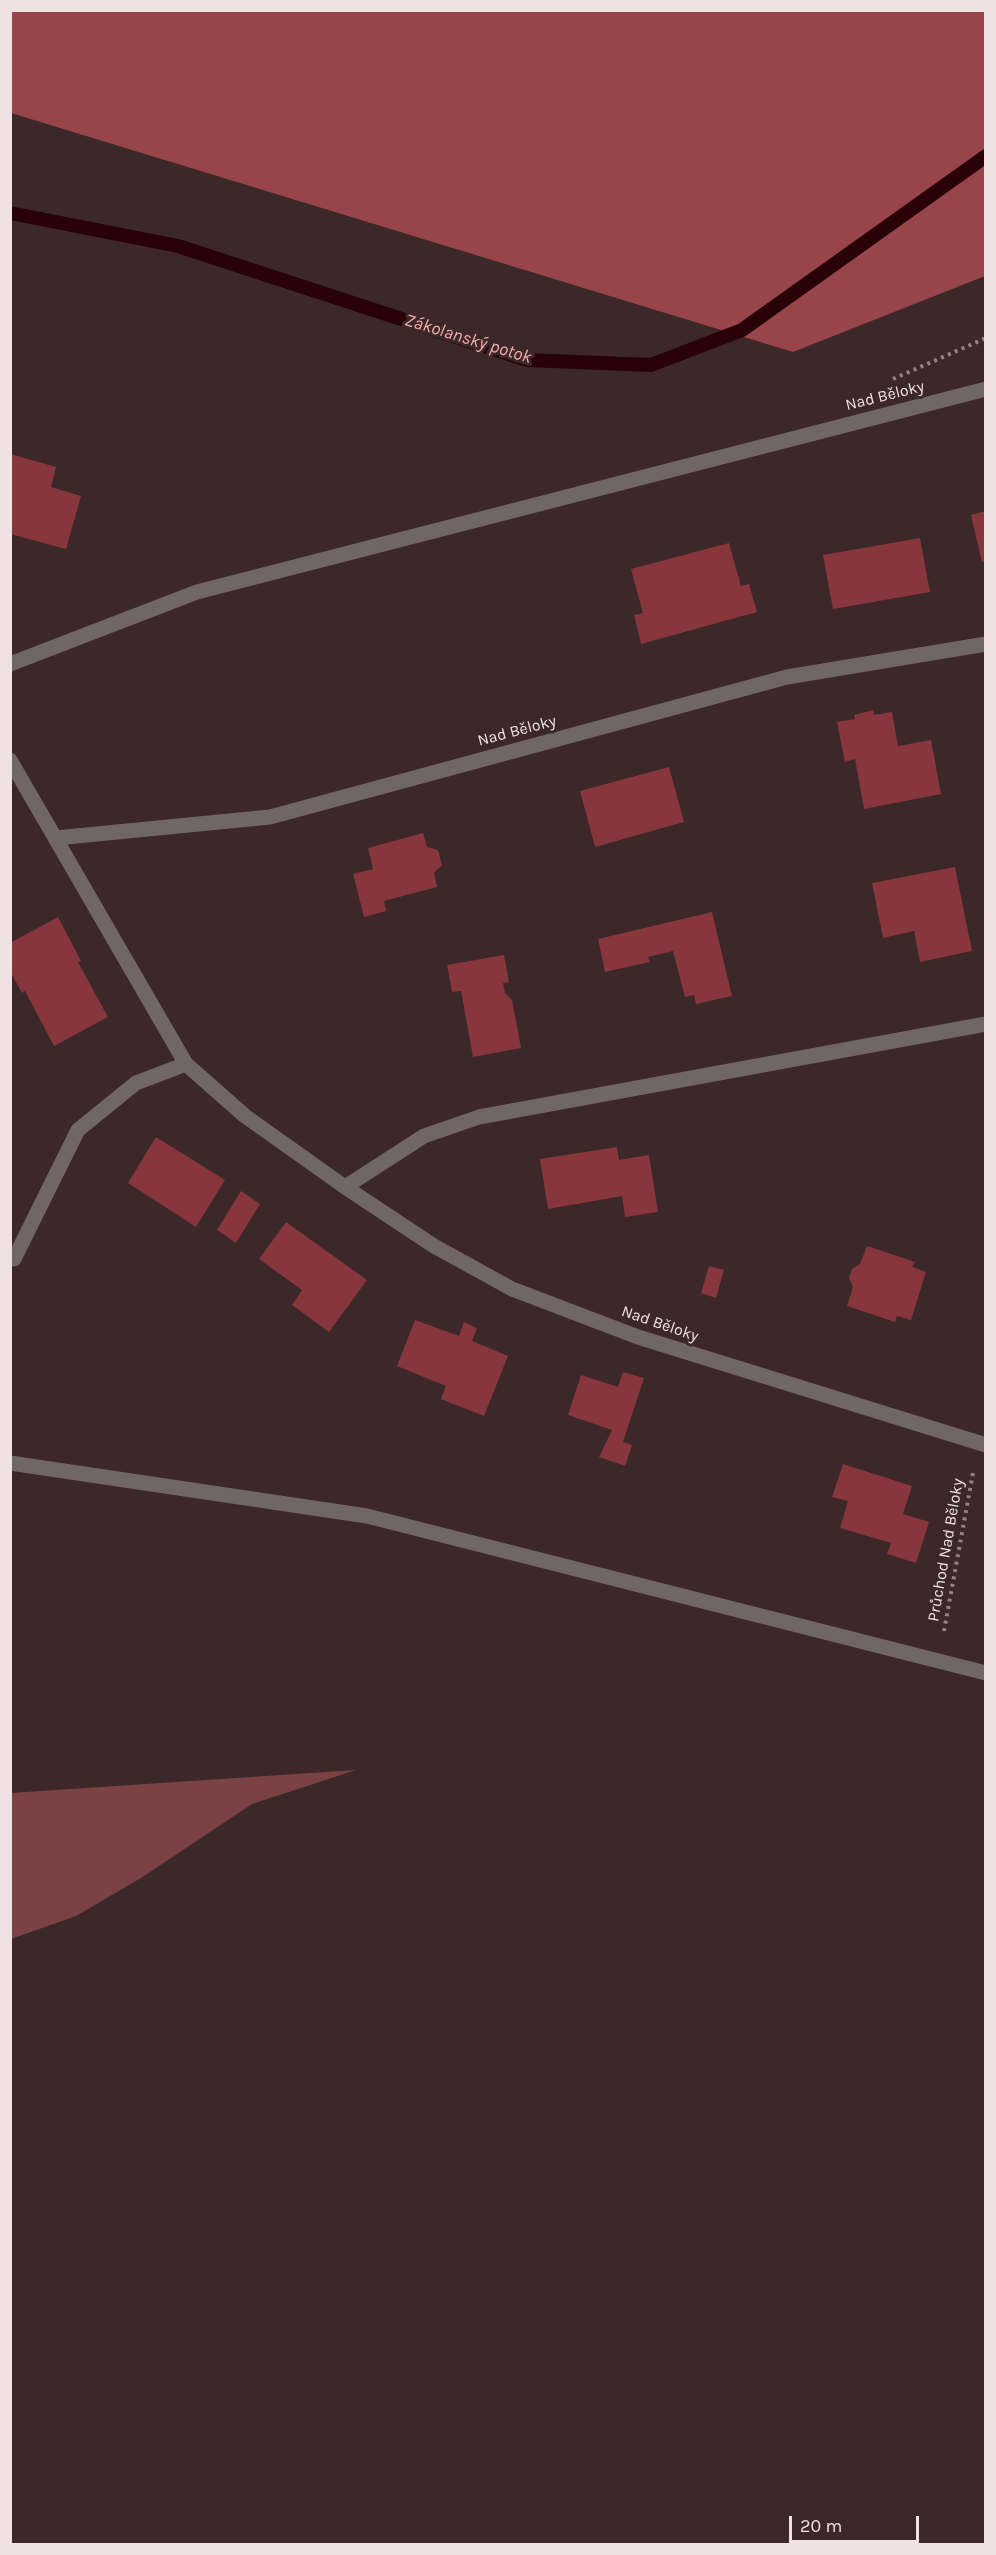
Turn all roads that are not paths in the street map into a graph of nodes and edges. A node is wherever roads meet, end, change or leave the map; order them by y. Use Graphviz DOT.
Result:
graph roads {
  1 [pos="986,388"];
  2 [pos="986,644"];
  3 [pos="10,664"];
  4 [pos="10,760"];
  5 [pos="56,838"];
  6 [pos="986,1024"];
  7 [pos="186,1064"];
  8 [pos="345,1187"];
  9 [pos="14,1259"];
  10 [pos="982,1444"];
  11 [pos="10,1463"];
  12 [pos="986,1673"];
  1 -- 3 [label="street, Nad Běloky"];
  2 -- 5 [label="street, Nad Běloky"];
  4 -- 5 [label="street, Nad Běloky"];
  5 -- 7 [label="street, Nad Běloky"];
  6 -- 8 [label="street"];
  7 -- 8 [label="street, Nad Běloky"];
  7 -- 9 [label="street"];
  8 -- 10 [label="street, Nad Běloky"];
  11 -- 12 [label="street"];
}
